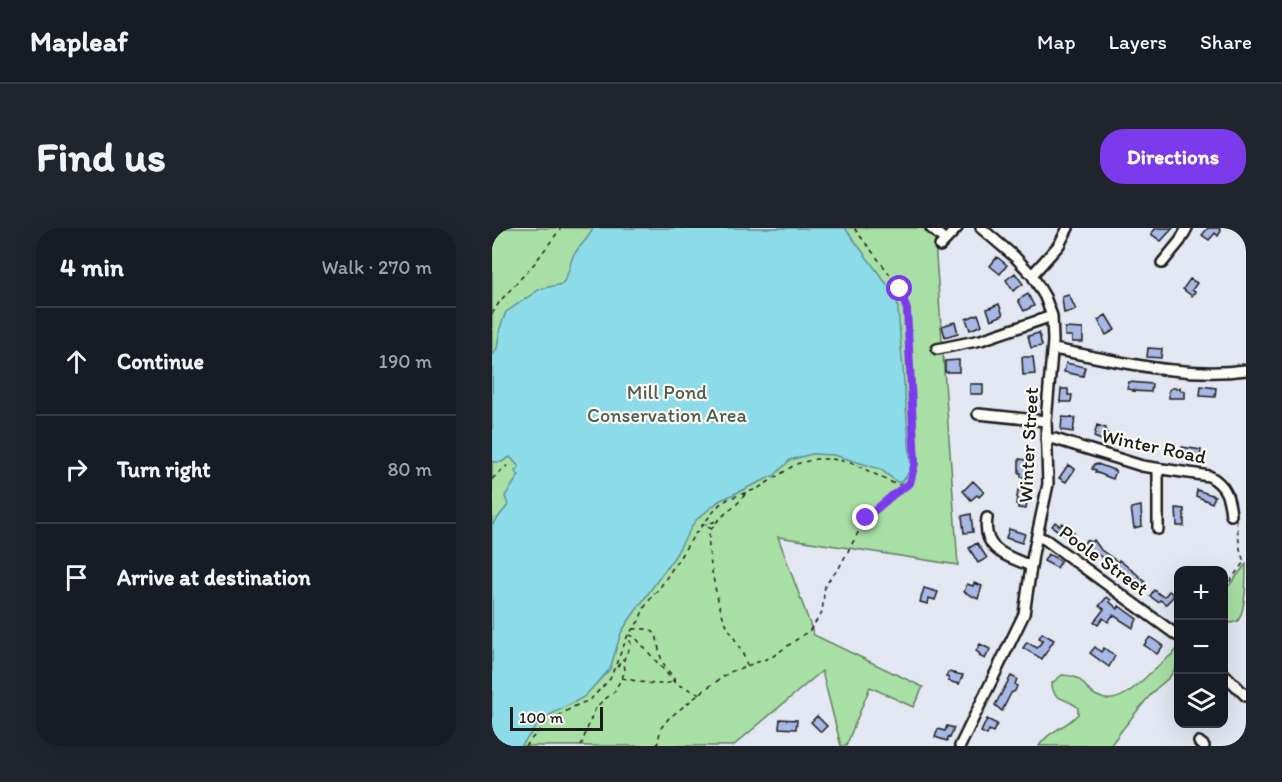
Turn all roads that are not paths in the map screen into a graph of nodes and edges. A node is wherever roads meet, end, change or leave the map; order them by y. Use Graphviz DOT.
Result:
graph roads {
  1 [pos="931,228"];
  2 [pos="957,228"];
  3 [pos="981,228"];
  4 [pos="1068,228"];
  5 [pos="1187,228"];
  6 [pos="1162,264"];
  7 [pos="1032,275"];
  8 [pos="1052,316"];
  9 [pos="937,349"];
  10 [pos="1053,349"];
  11 [pos="1246,370"];
  12 [pos="978,414"];
  13 [pos="1046,421"];
  14 [pos="1046,438"];
  15 [pos="1158,469"];
  16 [pos="1231,515"];
  17 [pos="987,518"];
  18 [pos="1158,530"];
  19 [pos="1037,536"];
  20 [pos="1031,566"];
  21 [pos="1174,632"];
  22 [pos="1228,678"];
  23 [pos="1244,692"];
  24 [pos="960,746"];
  1 -- 2 [label="street"];
  3 -- 7 [label="street, Winter Street"];
  4 -- 7 [label="street"];
  5 -- 6 [label="street"];
  7 -- 8 [label="street, Winter Street"];
  8 -- 9 [label="street"];
  8 -- 10 [label="street, Winter Street"];
  10 -- 11 [label="street"];
  10 -- 13 [label="street, Winter Street"];
  12 -- 13 [label="street"];
  13 -- 14 [label="street, Winter Street"];
  14 -- 15 [label="street, Winter Road"];
  14 -- 19 [label="street, Winter Street"];
  15 -- 16 [label="street, Winter Road"];
  15 -- 18 [label="street"];
  17 -- 20 [label="street"];
  19 -- 20 [label="street, Winter Street"];
  19 -- 21 [label="street, Poole Street"];
  20 -- 24 [label="street, Winter Street"];
  22 -- 23 [label="street"];
}
